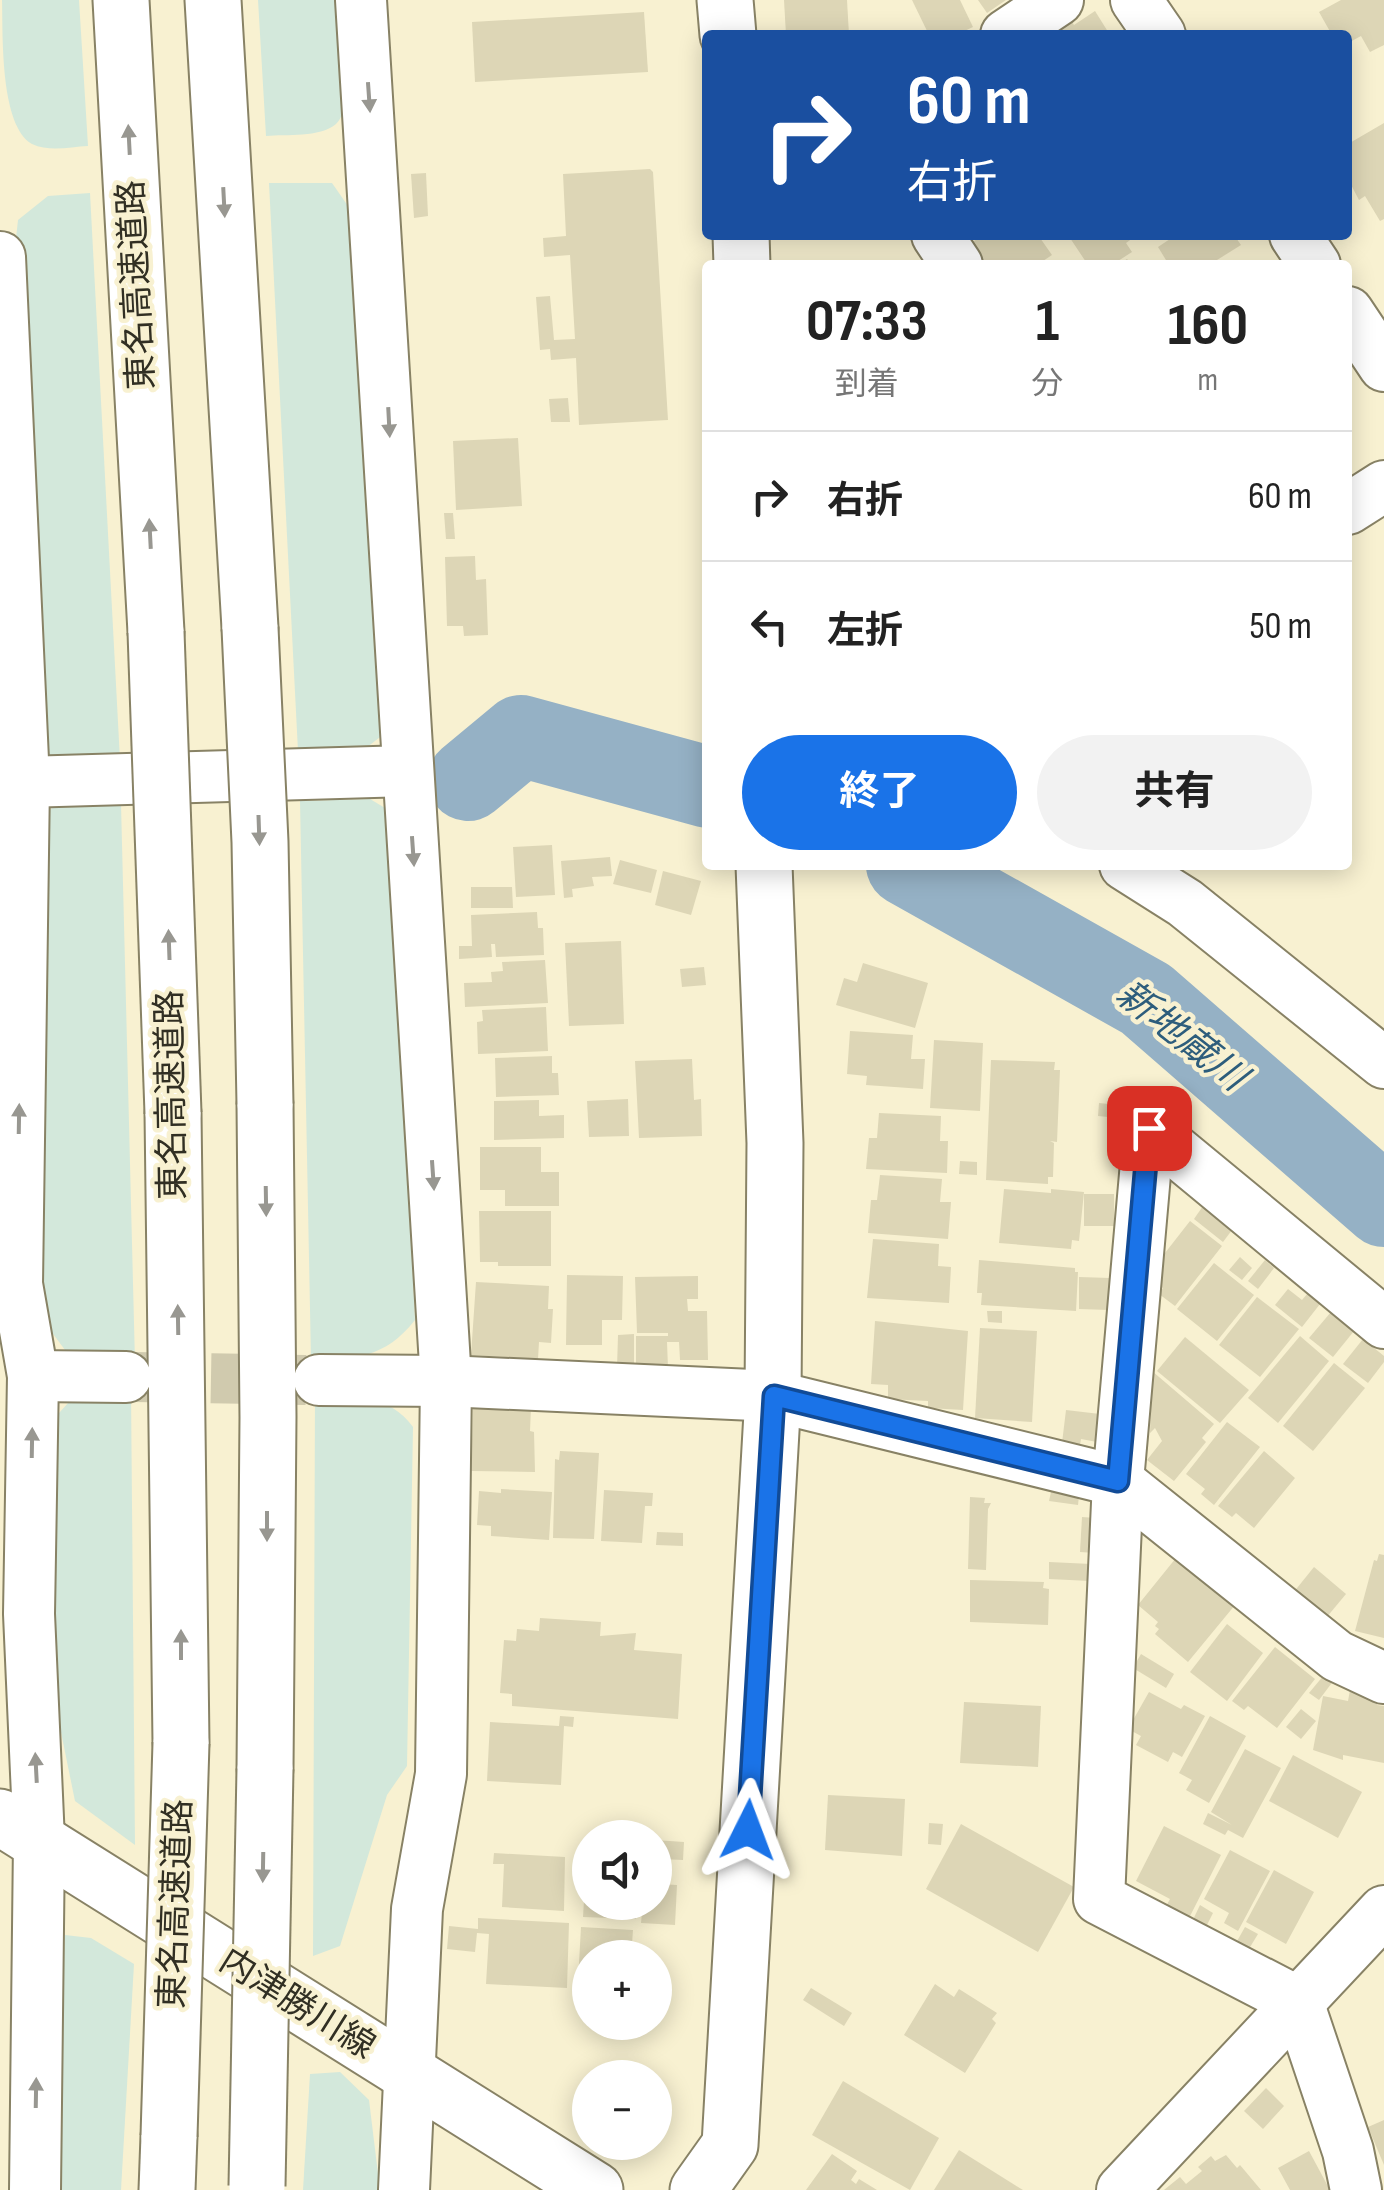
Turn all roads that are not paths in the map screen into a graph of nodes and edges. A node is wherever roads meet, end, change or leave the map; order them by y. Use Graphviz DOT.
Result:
graph roads {
  1 [pos="122,0"];
  2 [pos="212,0"];
  3 [pos="361,0"];
  4 [pos="725,0"];
  5 [pos="1058,0"];
  6 [pos="1136,0"];
  7 [pos="728,30"];
  8 [pos="1013,30"];
  9 [pos="1157,30"];
  10 [pos="0,257"];
  11 [pos="1352,318"];
  12 [pos="1384,366"];
  13 [pos="1384,486"];
  14 [pos="1352,506"];
  15 [pos="408,771"];
  16 [pos="24,782"];
  17 [pos="764,870"];
  18 [pos="1133,870"];
  19 [pos="1384,1063"];
  20 [pos="1384,1323"];
  21 [pos="33,1376"];
  22 [pos="126,1377"];
  23 [pos="319,1380"];
  24 [pos="446,1382"];
  25 [pos="774,1396"];
  26 [pos="1118,1481"];
  27 [pos="1384,1678"];
  28 [pos="20,1829"];
  29 [pos="1384,1911"];
  30 [pos="1298,2002"];
  31 [pos="409,2075"];
  32 [pos="257,2188"];
  33 [pos="35,2190"];
  34 [pos="167,2190"];
  35 [pos="404,2190"];
  36 [pos="595,2190"];
  37 [pos="698,2190"];
  38 [pos="1122,2190"];
  39 [pos="1356,2190"];
  34 -- 1 [label="main road, 東名高速道路, one-way, bridge"];
  2 -- 32 [label="main road, one-way, bridge"];
  3 -- 15 [label="street, one-way"];
  4 -- 7 [label="main road"];
  5 -- 8 [label="street"];
  6 -- 9 [label="street"];
  10 -- 16 [label="street"];
  11 -- 12 [label="street"];
  13 -- 14 [label="street"];
  15 -- 16 [label="street"];
  15 -- 24 [label="street, one-way"];
  21 -- 16 [label="street, one-way"];
  17 -- 25 [label="main road"];
  18 -- 19 [label="street"];
  20 -- 26 [label="street"];
  21 -- 22 [label="street"];
  28 -- 21 [label="street, one-way"];
  23 -- 24 [label="street"];
  24 -- 25 [label="street"];
  24 -- 31 [label="street"];
  25 -- 26 [label="street"];
  25 -- 37 [label="main road"];
  26 -- 27 [label="street"];
  26 -- 30 [label="street"];
  28 -- 31 [label="main road, 内津勝川線"];
  33 -- 28 [label="street, one-way"];
  29 -- 30 [label="street"];
  30 -- 38 [label="street"];
  30 -- 39 [label="street"];
  31 -- 35 [label="street"];
  31 -- 36 [label="main road, 内津勝川線"];
}
